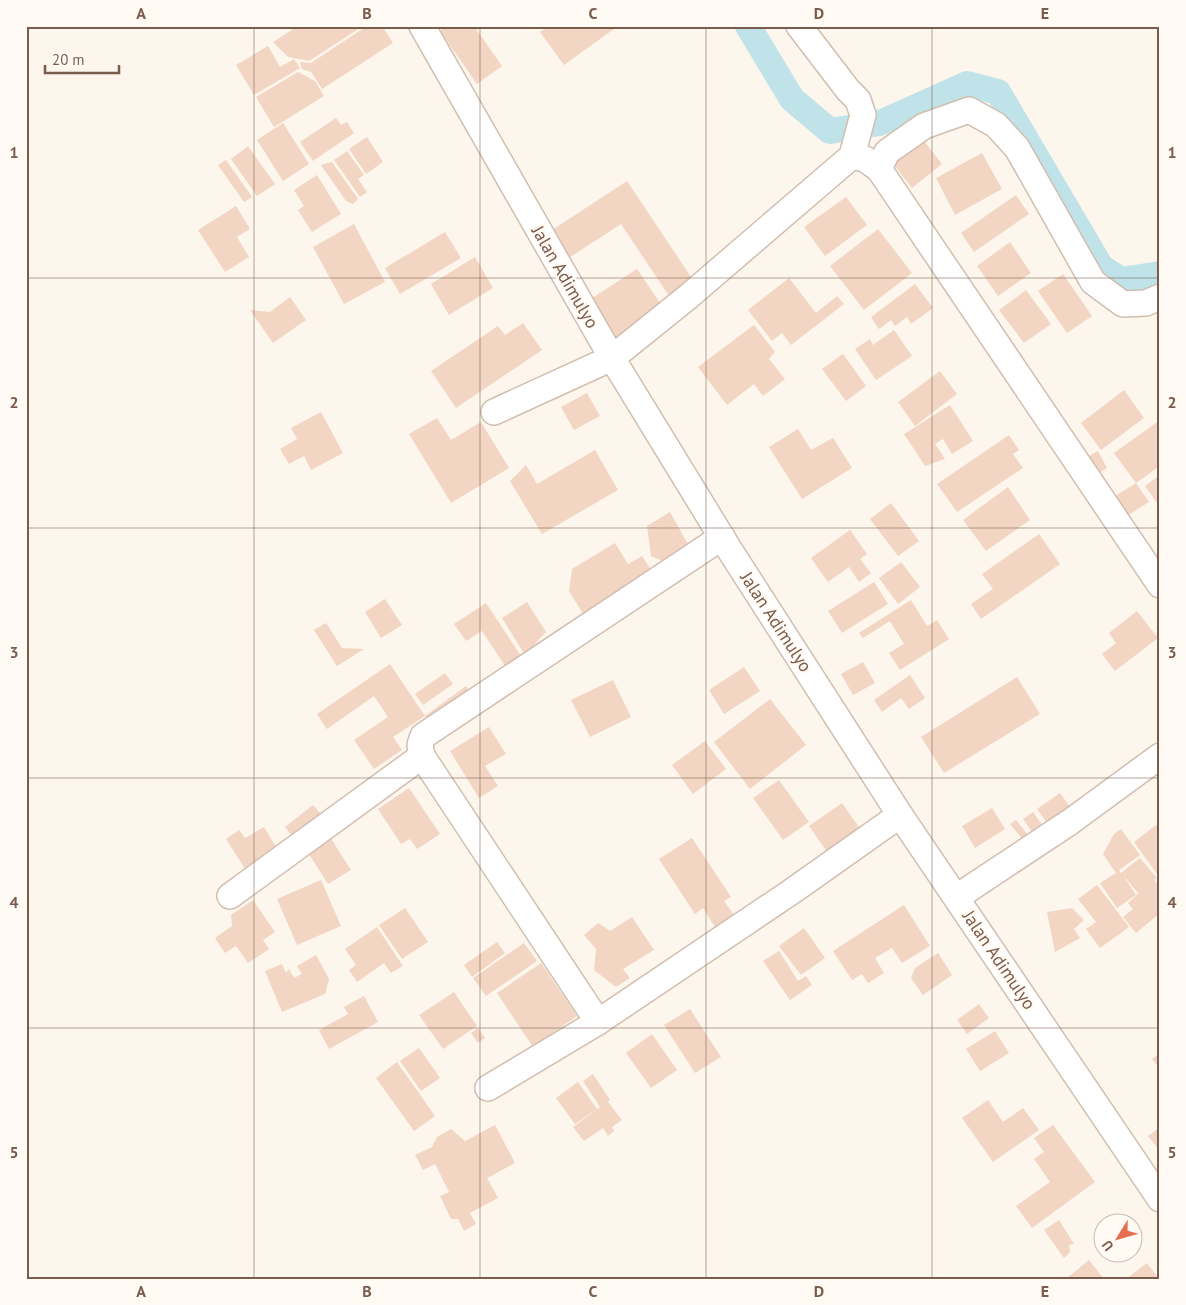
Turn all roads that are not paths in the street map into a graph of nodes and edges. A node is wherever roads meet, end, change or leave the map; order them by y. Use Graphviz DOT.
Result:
graph roads {
  1 [pos="422,26"];
  2 [pos="799,26"];
  3 [pos="853,151"];
  4 [pos="879,169"];
  5 [pos="1160,297"];
  6 [pos="612,358"];
  7 [pos="494,412"];
  8 [pos="722,537"];
  9 [pos="1160,585"];
  10 [pos="422,756"];
  11 [pos="1160,756"];
  12 [pos="900,815"];
  13 [pos="230,896"];
  14 [pos="957,896"];
  15 [pos="598,1022"];
  16 [pos="488,1088"];
  17 [pos="1160,1199"];
  1 -- 6 [label="street, Jalan Adimulyo"];
  2 -- 3 [label="street"];
  3 -- 4 [label="street"];
  3 -- 6 [label="street"];
  4 -- 5 [label="street"];
  4 -- 9 [label="street"];
  6 -- 7 [label="street"];
  6 -- 8 [label="street, Jalan Adimulyo"];
  8 -- 10 [label="street"];
  8 -- 12 [label="street, Jalan Adimulyo"];
  10 -- 13 [label="street"];
  10 -- 15 [label="street"];
  11 -- 14 [label="street"];
  12 -- 14 [label="street, Jalan Adimulyo"];
  12 -- 15 [label="street"];
  14 -- 17 [label="street, Jalan Adimulyo"];
  15 -- 16 [label="street"];
}
